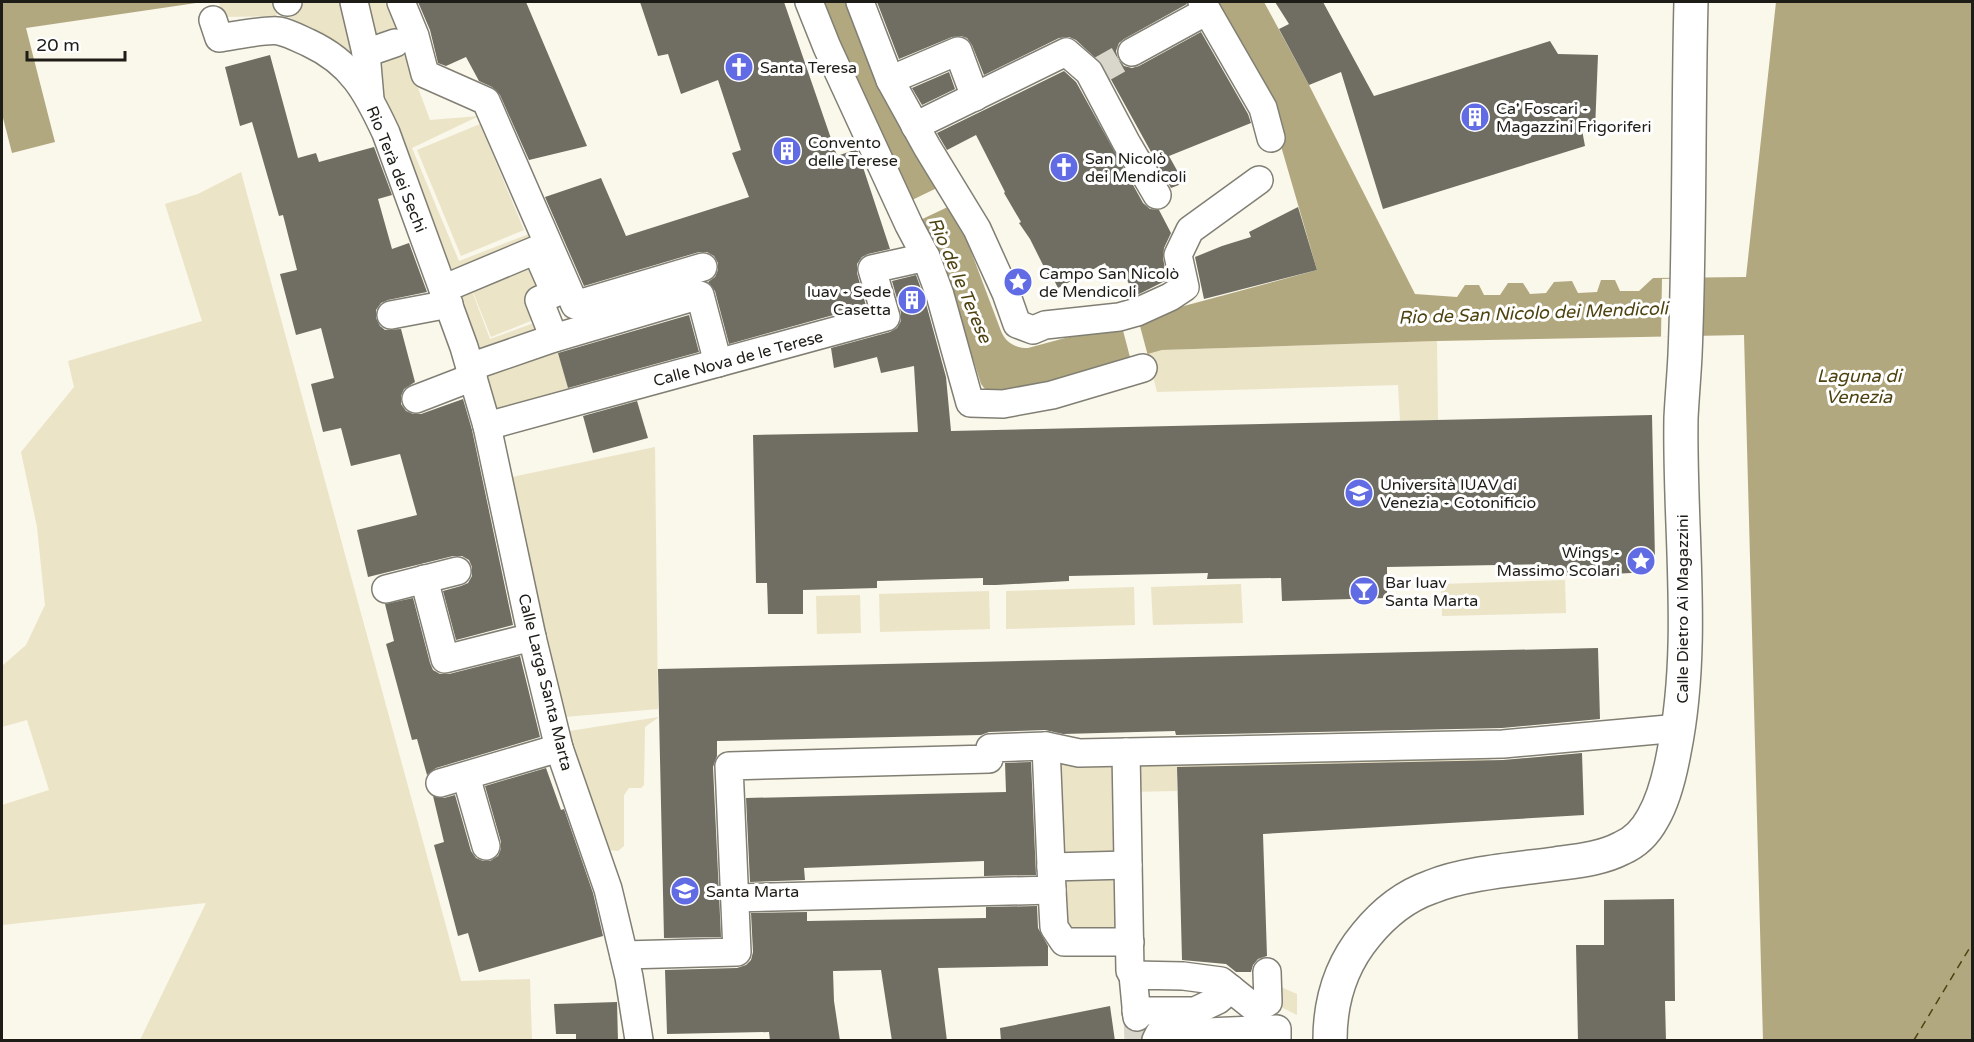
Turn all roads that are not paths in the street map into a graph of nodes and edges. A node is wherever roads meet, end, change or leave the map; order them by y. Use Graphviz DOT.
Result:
graph roads {
  1 [pos="354,2"];
  2 [pos="401,2"];
  3 [pos="809,2"];
  4 [pos="860,2"];
  5 [pos="1204,6"];
  6 [pos="1688,8"];
  7 [pos="284,12"];
  8 [pos="213,20"];
  9 [pos="405,40"];
  10 [pos="1132,52"];
  11 [pos="366,53"];
  12 [pos="890,80"];
  13 [pos="975,97"];
  14 [pos="370,100"];
  15 [pos="915,126"];
  16 [pos="1271,138"];
  17 [pos="1259,180"];
  18 [pos="1157,195"];
  19 [pos="916,259"];
  20 [pos="703,267"];
  21 [pos="551,272"];
  22 [pos="446,296"];
  23 [pos="644,296"];
  24 [pos="391,315"];
  25 [pos="554,338"];
  26 [pos="718,363"];
  27 [pos="1143,368"];
  28 [pos="472,372"];
  29 [pos="416,399"];
  30 [pos="487,426"];
  31 [pos="456,571"];
  32 [pos="424,579"];
  33 [pos="386,589"];
  34 [pos="532,637"];
  35 [pos="1679,728"];
  36 [pos="562,741"];
  37 [pos="1046,746"];
  38 [pos="1126,752"];
  39 [pos="466,776"];
  40 [pos="440,783"];
  41 [pos="486,846"];
  42 [pos="1128,865"];
  43 [pos="1052,878"];
  44 [pos="735,898"];
  45 [pos="1130,942"];
  46 [pos="624,955"];
  47 [pos="1267,972"];
  48 [pos="1133,975"];
  49 [pos="1231,989"];
  50 [pos="1268,1002"];
  51 [pos="1284,1030"];
  52 [pos="1157,1037"];
  53 [pos="639,1041"];
  54 [pos="1330,1041"];
  1 -- 11 [label="street"];
  2 -- 9 [label="street"];
  3 -- 19 [label="street"];
  4 -- 12 [label="street"];
  5 -- 10 [label="street"];
  5 -- 16 [label="street"];
  6 -- 35 [label="street, Calle Dietro Ai Magazzini"];
  7 -- 8 [label="street, Rio Terà dei Sechi"];
  7 -- 14 [label="street, Rio Terà dei Sechi"];
  9 -- 11 [label="street"];
  9 -- 21 [label="street"];
  11 -- 14 [label="street"];
  12 -- 13 [label="street"];
  12 -- 15 [label="street"];
  13 -- 15 [label="street"];
  13 -- 18 [label="street"];
  14 -- 22 [label="street, Rio Terà dei Sechi"];
  15 -- 17 [label="street"];
  19 -- 26 [label="street, Calle Nova de le Terese"];
  19 -- 27 [label="street"];
  20 -- 23 [label="street"];
  21 -- 22 [label="street"];
  21 -- 23 [label="street"];
  21 -- 25 [label="street"];
  22 -- 24 [label="street"];
  22 -- 28 [label="street, Rio Terà dei Sechi"];
  23 -- 25 [label="street"];
  23 -- 26 [label="street"];
  25 -- 28 [label="street"];
  26 -- 30 [label="street, Calle Nova de le Terese"];
  28 -- 29 [label="street"];
  28 -- 30 [label="street, Rio Terà dei Sechi"];
  30 -- 34 [label="street, Calle Larga Santa Marta"];
  31 -- 32 [label="street"];
  32 -- 33 [label="street"];
  32 -- 34 [label="street"];
  34 -- 36 [label="street, Calle Larga Santa Marta"];
  35 -- 38 [label="street"];
  35 -- 54 [label="street, Calle Dietro Ai Magazzini"];
  36 -- 39 [label="street"];
  36 -- 46 [label="street, Calle Larga Santa Marta"];
  37 -- 38 [label="street"];
  37 -- 43 [label="street"];
  37 -- 44 [label="street"];
  38 -- 42 [label="street"];
  39 -- 40 [label="street"];
  39 -- 41 [label="street"];
  42 -- 43 [label="street"];
  42 -- 45 [label="street"];
  43 -- 44 [label="street"];
  43 -- 45 [label="street"];
  44 -- 46 [label="street"];
  45 -- 48 [label="street"];
  46 -- 53 [label="street, Calle Larga Santa Marta"];
  47 -- 50 [label="street"];
  48 -- 49 [label="street"];
  48 -- 49 [label="street"];
  49 -- 50 [label="street"];
  50 -- 51 [label="street"];
  51 -- 52 [label="street"];
}
